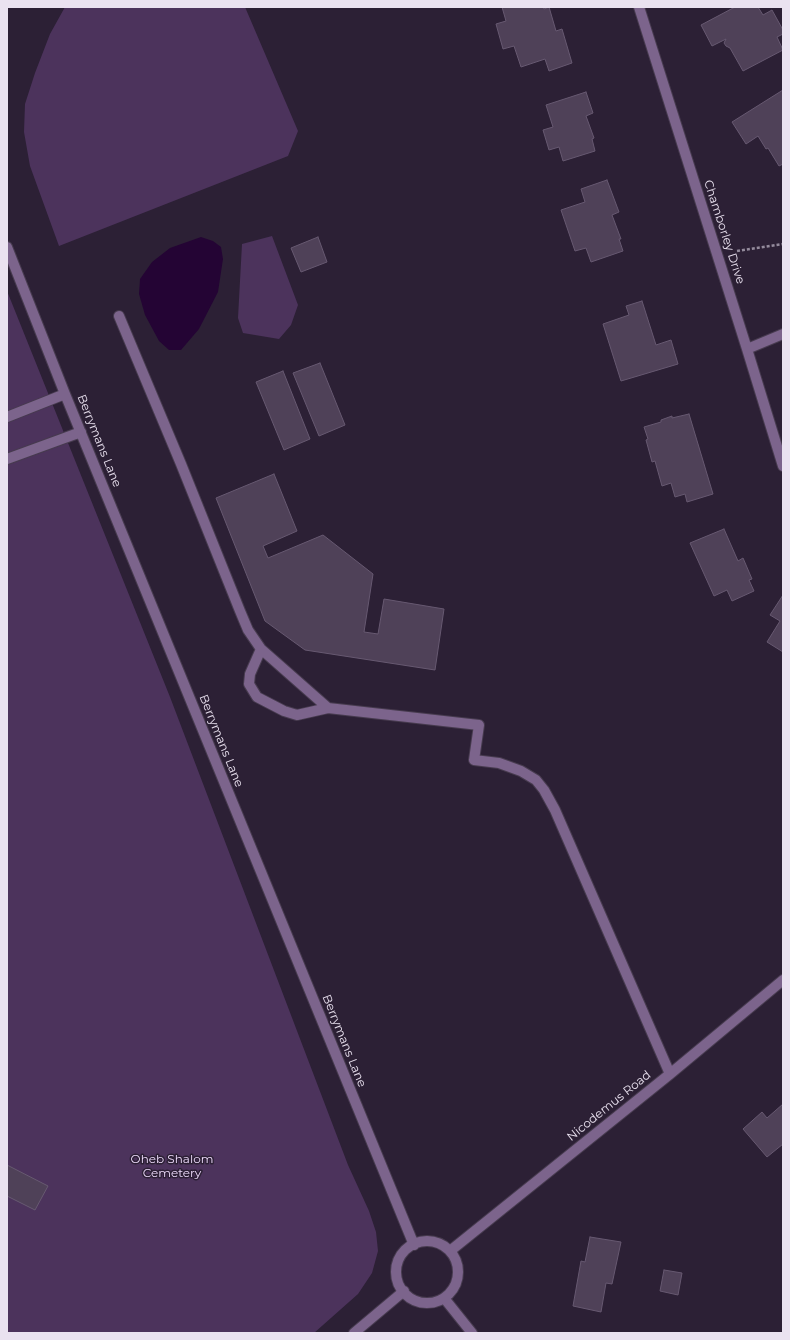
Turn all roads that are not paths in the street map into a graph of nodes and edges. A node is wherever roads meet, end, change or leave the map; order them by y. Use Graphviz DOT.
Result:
graph roads {
  1 [pos="639,7"];
  2 [pos="7,247"];
  3 [pos="120,316"];
  4 [pos="783,334"];
  5 [pos="748,349"];
  6 [pos="65,394"];
  7 [pos="7,417"];
  8 [pos="81,432"];
  9 [pos="7,459"];
  10 [pos="783,466"];
  11 [pos="261,649"];
  12 [pos="328,708"];
  13 [pos="783,980"];
  14 [pos="670,1074"];
  15 [pos="414,1245"];
  16 [pos="450,1251"];
  17 [pos="404,1291"];
  18 [pos="444,1298"];
  19 [pos="354,1333"];
  20 [pos="472,1333"];
  1 -- 5 [label="street, Chamborley Drive"];
  2 -- 6 [label="street, Berrymans Lane"];
  3 -- 11 [label="street"];
  4 -- 5 [label="street"];
  5 -- 10 [label="street, Chamborley Drive"];
  6 -- 7 [label="street"];
  6 -- 8 [label="street, Berrymans Lane"];
  8 -- 9 [label="street"];
  8 -- 15 [label="street, Berrymans Lane"];
  11 -- 12 [label="street"];
  11 -- 12 [label="street"];
  12 -- 14 [label="street"];
  13 -- 14 [label="street, Nicodemus Road"];
  14 -- 16 [label="street, Nicodemus Road"];
  15 -- 16 [label="street"];
  15 -- 17 [label="street"];
  16 -- 18 [label="street"];
  17 -- 18 [label="street"];
  17 -- 19 [label="street"];
  18 -- 20 [label="street"];
}
